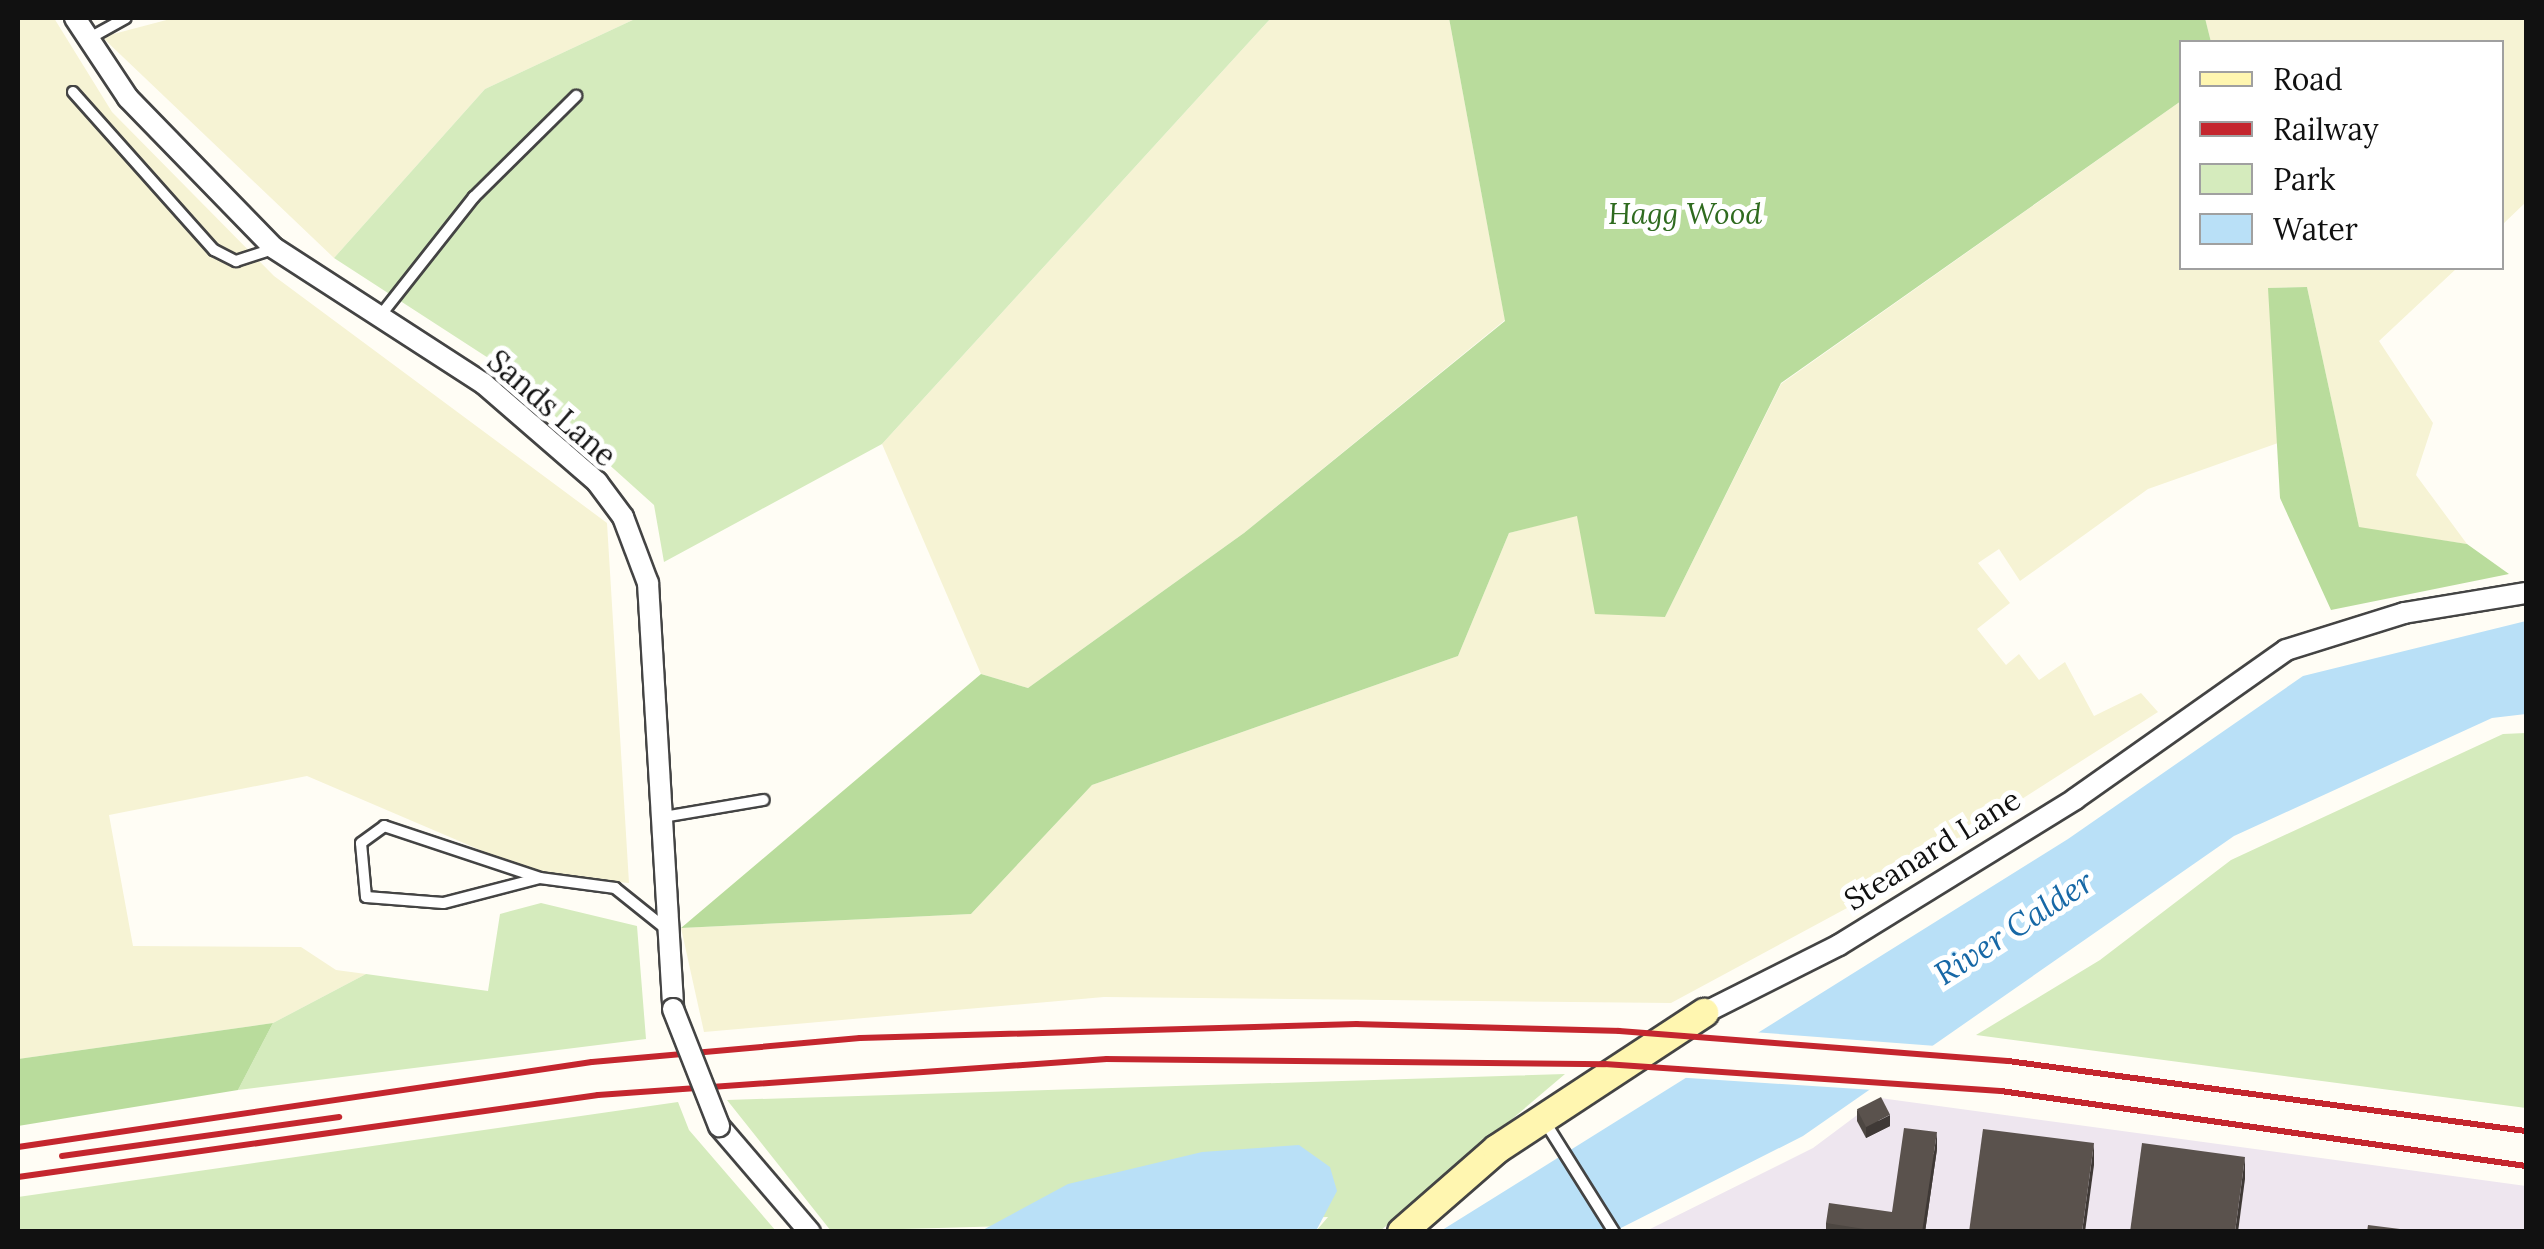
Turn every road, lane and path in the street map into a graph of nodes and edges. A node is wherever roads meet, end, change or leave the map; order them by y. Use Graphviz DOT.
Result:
graph roads {
  1 [pos="75,18"];
  2 [pos="126,18"];
  3 [pos="88,39"];
  4 [pos="73,92"];
  5 [pos="576,96"];
  6 [pos="274,248"];
  7 [pos="380,317"];
  8 [pos="2526,574"];
  9 [pos="2516,594"];
  10 [pos="764,800"];
  11 [pos="662,818"];
  12 [pos="540,878"];
  13 [pos="670,932"];
  14 [pos="1704,1013"];
  15 [pos="1547,1126"];
  16 [pos="810,1232"];
  17 [pos="1402,1232"];
  18 [pos="1614,1232"];
  1 -- 3 [label="street, Sands Lane"];
  2 -- 3 [label="lane"];
  3 -- 6 [label="street, Sands Lane"];
  4 -- 6 [label="lane"];
  5 -- 7 [label="lane"];
  6 -- 7 [label="street, Sands Lane"];
  7 -- 11 [label="street, Sands Lane"];
  8 -- 9 [label="street"];
  9 -- 14 [label="street, Steanard Lane"];
  10 -- 11 [label="lane"];
  11 -- 13 [label="street, Sands Lane"];
  12 -- 12 [label="lane"];
  12 -- 13 [label="lane"];
  13 -- 16 [label="street, Sands Lane, bridge"];
  14 -- 15 [label="street, Steanard Lane"];
  15 -- 17 [label="street, Steanard Lane"];
  15 -- 18 [label="lane"];
}
